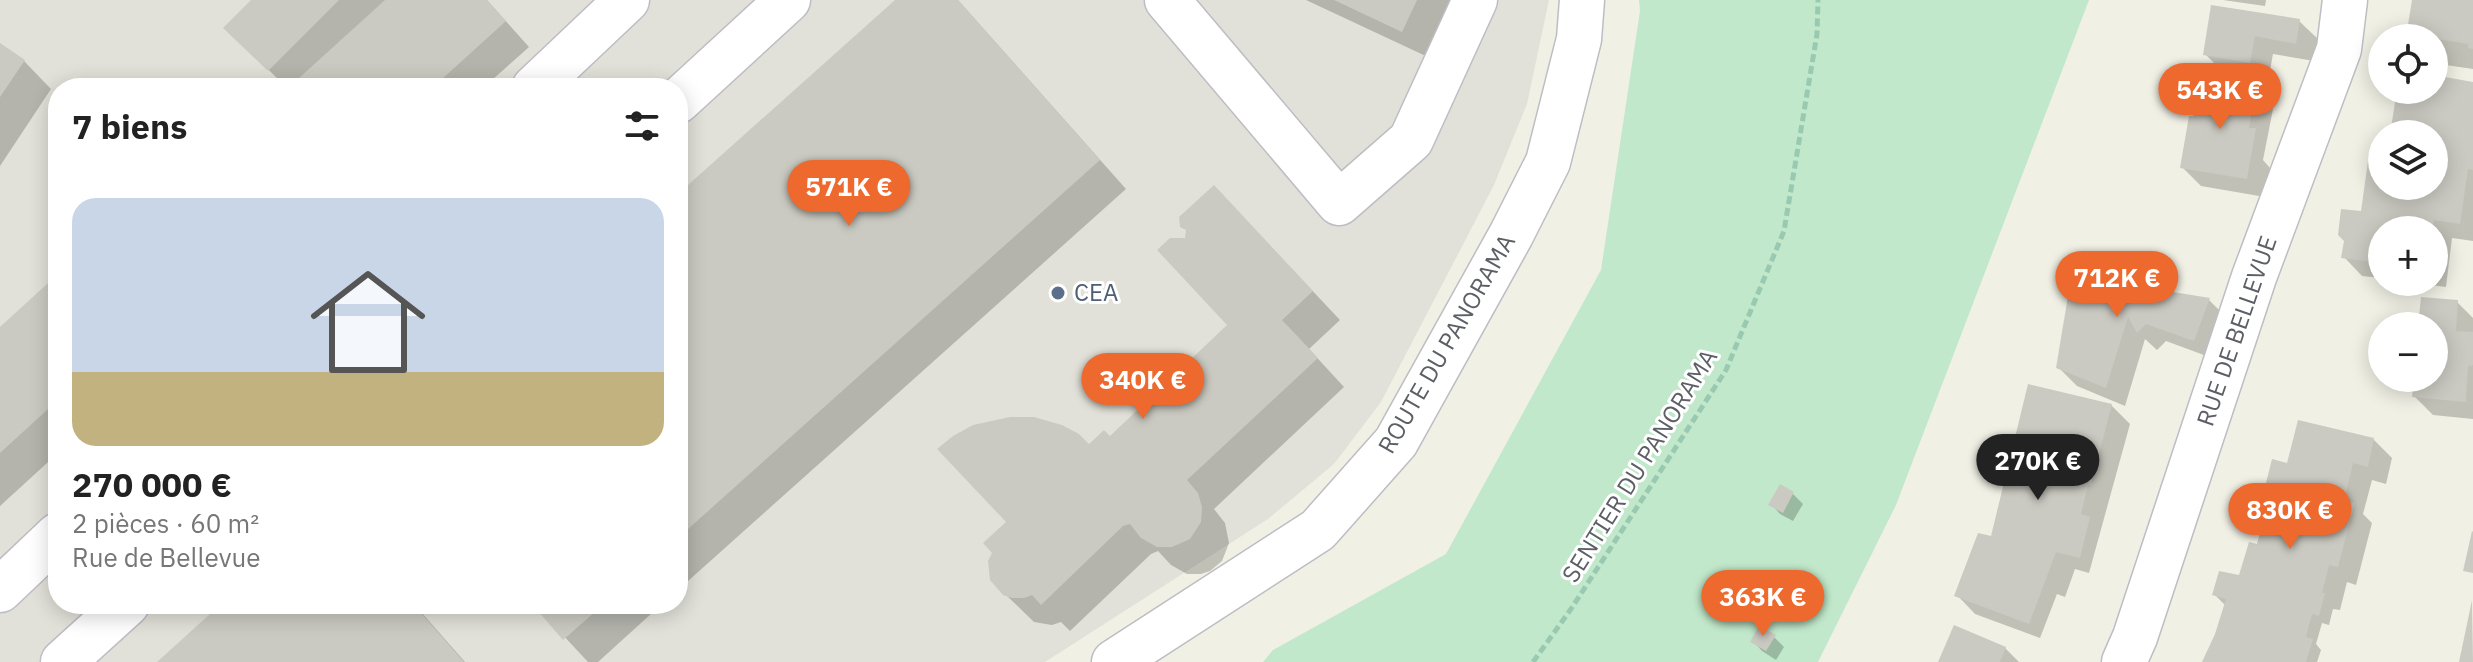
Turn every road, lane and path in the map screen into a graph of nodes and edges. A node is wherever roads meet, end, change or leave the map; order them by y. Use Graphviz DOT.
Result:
graph roads {
  1 [pos="627,0"];
  2 [pos="788,0"];
  3 [pos="1167,0"];
  4 [pos="1475,0"];
  5 [pos="1582,0"];
  6 [pos="1818,0"];
  7 [pos="2345,0"];
  8 [pos="545,78"];
  9 [pos="688,92"];
  10 [pos="48,544"];
  11 [pos="0,590"];
  12 [pos="116,614"];
  13 [pos="63,662"];
  14 [pos="1114,662"];
  15 [pos="1533,662"];
  16 [pos="2124,662"];
  1 -- 8 [label="street"];
  2 -- 9 [label="street"];
  3 -- 4 [label="street"];
  5 -- 14 [label="street, ROUTE DU PANORAMA"];
  6 -- 15 [label="path, SENTIER DU PANORAMA"];
  7 -- 16 [label="street, RUE DE BELLEVUE"];
  10 -- 11 [label="street"];
  12 -- 13 [label="street"];
}
